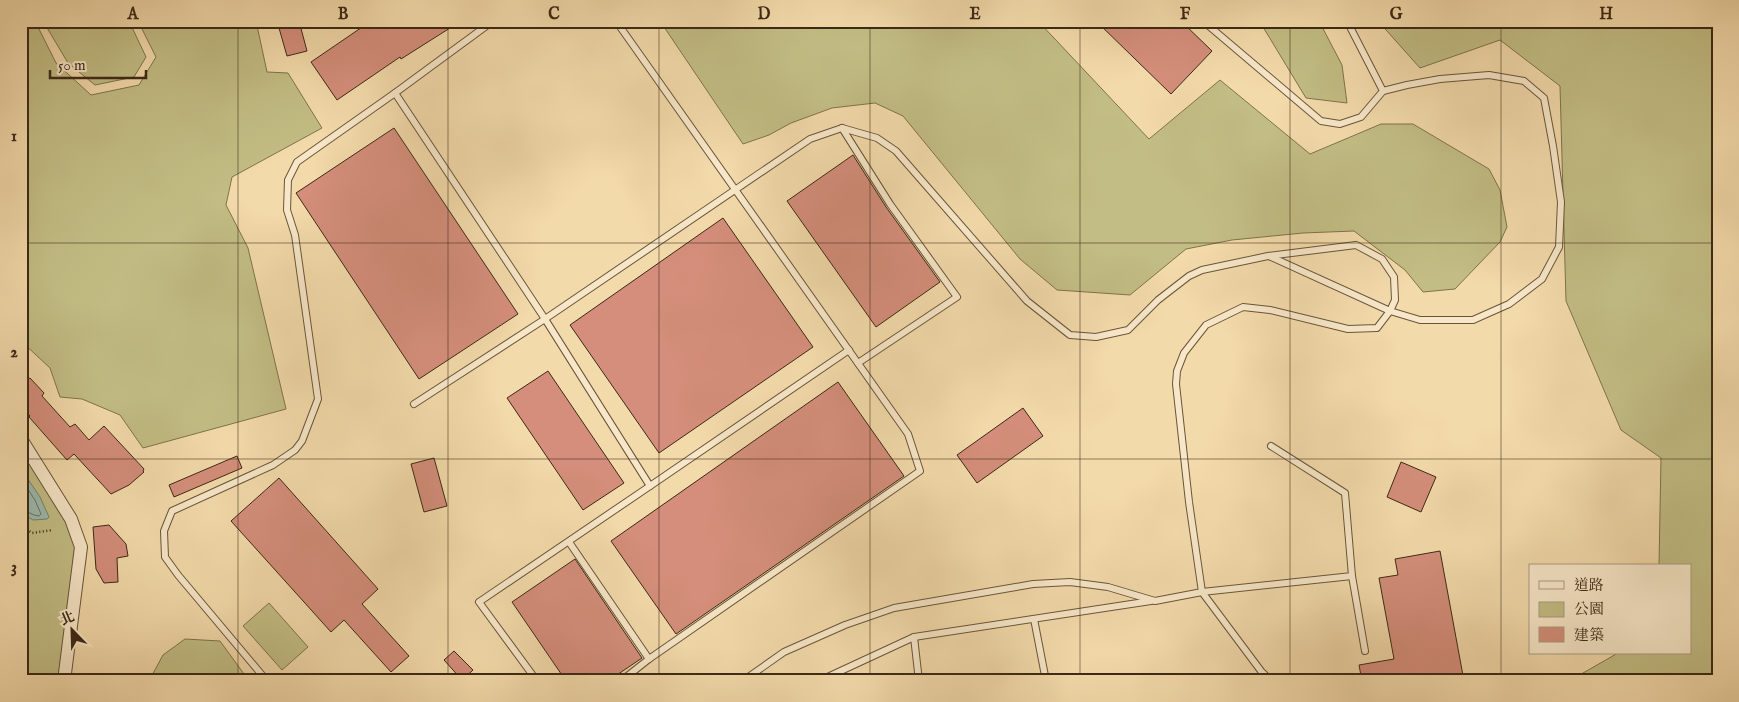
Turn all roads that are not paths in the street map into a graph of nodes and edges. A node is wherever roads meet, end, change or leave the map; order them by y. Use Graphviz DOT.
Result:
graph roads {
  1 [pos="494,21"];
  2 [pos="616,21"];
  3 [pos="1203,21"];
  4 [pos="1347,21"];
  5 [pos="1383,92"];
  6 [pos="394,93"];
  7 [pos="842,128"];
  8 [pos="736,190"];
  9 [pos="1268,256"];
  10 [pos="1390,311"];
  11 [pos="544,319"];
  12 [pos="849,350"];
  13 [pos="858,363"];
  14 [pos="414,404"];
  15 [pos="21,439"];
  16 [pos="1271,446"];
  17 [pos="650,486"];
  18 [pos="569,542"];
  19 [pos="1352,576"];
  20 [pos="1202,592"];
  21 [pos="1155,601"];
  22 [pos="1034,619"];
  23 [pos="914,637"];
  24 [pos="1365,651"];
  25 [pos="650,659"];
  26 [pos="64,681"];
  27 [pos="267,681"];
  28 [pos="537,681"];
  29 [pos="621,681"];
  30 [pos="745,681"];
  31 [pos="819,681"];
  32 [pos="919,681"];
  33 [pos="1046,681"];
  34 [pos="1271,681"];
  1 -- 6 [label="lane"];
  2 -- 8 [label="lane"];
  3 -- 5 [label="lane"];
  4 -- 5 [label="lane"];
  5 -- 10 [label="lane"];
  6 -- 11 [label="lane"];
  6 -- 27 [label="lane"];
  7 -- 8 [label="lane"];
  7 -- 9 [label="lane"];
  7 -- 13 [label="lane"];
  8 -- 11 [label="lane"];
  8 -- 12 [label="lane"];
  9 -- 10 [label="lane"];
  9 -- 10 [label="lane"];
  10 -- 20 [label="lane"];
  11 -- 14 [label="lane"];
  11 -- 17 [label="lane"];
  12 -- 13 [label="lane"];
  12 -- 17 [label="lane"];
  13 -- 25 [label="lane"];
  15 -- 26 [label="street"];
  16 -- 19 [label="lane"];
  17 -- 18 [label="lane"];
  18 -- 25 [label="lane"];
  18 -- 28 [label="lane"];
  19 -- 20 [label="lane"];
  19 -- 24 [label="lane"];
  20 -- 21 [label="lane"];
  20 -- 34 [label="lane"];
  21 -- 22 [label="lane"];
  21 -- 30 [label="lane"];
  22 -- 23 [label="lane"];
  22 -- 33 [label="lane"];
  23 -- 31 [label="lane"];
  23 -- 32 [label="lane"];
  25 -- 29 [label="lane"];
}
